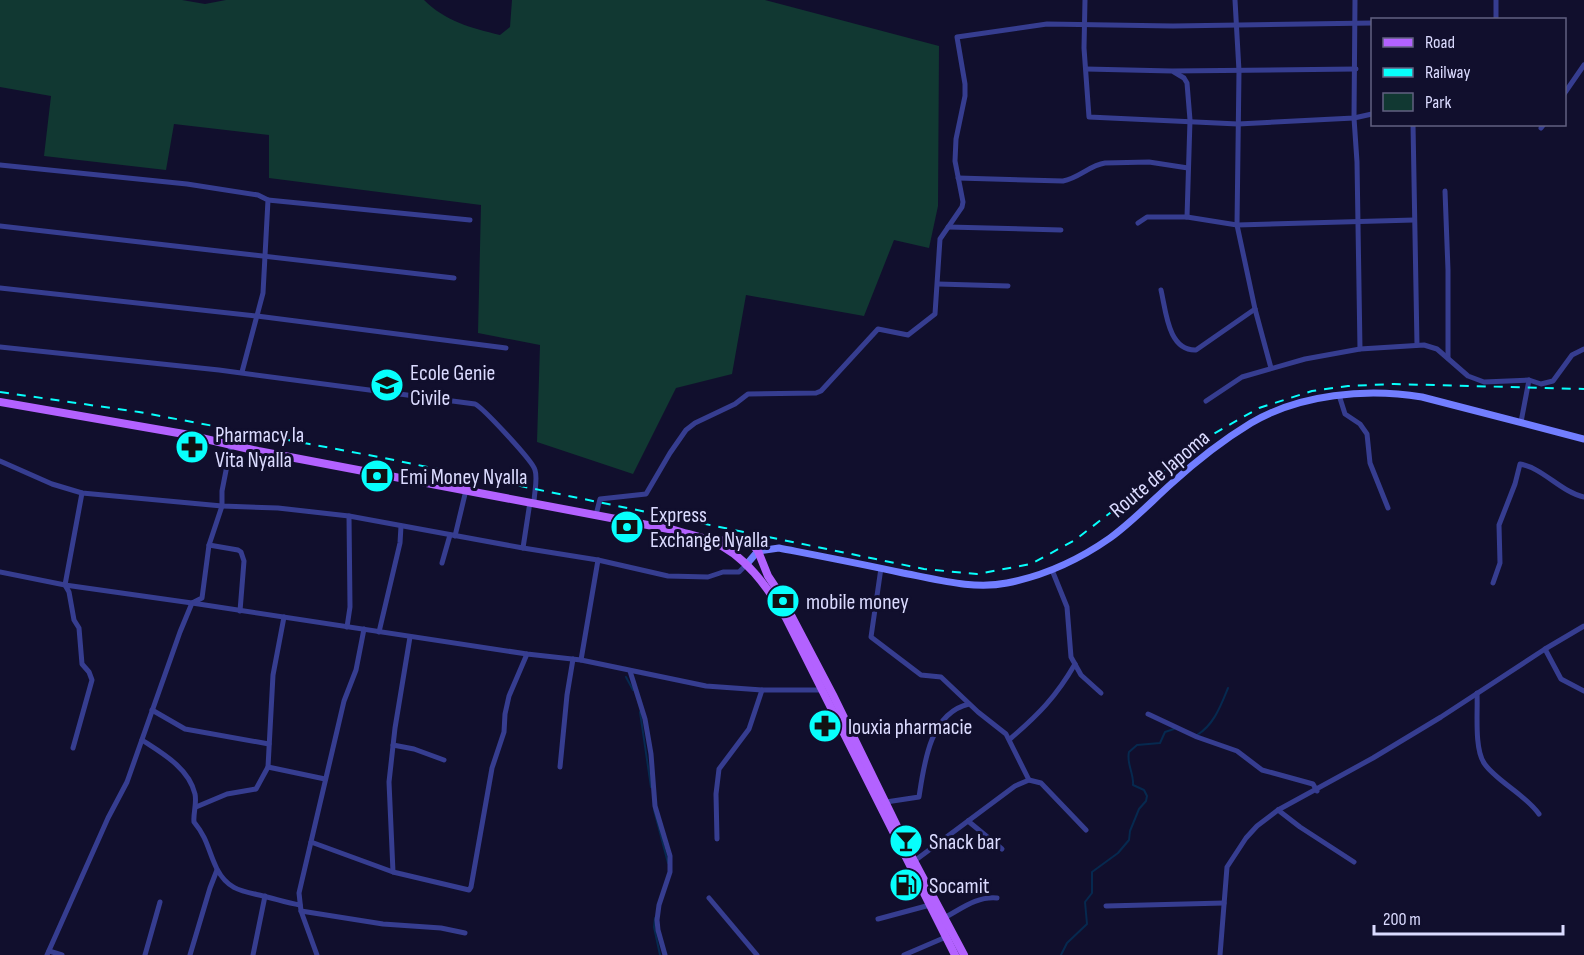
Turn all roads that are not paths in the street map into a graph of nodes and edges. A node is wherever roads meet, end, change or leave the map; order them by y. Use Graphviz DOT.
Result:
graph roads {
  1 [pos="1085,0"];
  2 [pos="1235,0"];
  3 [pos="1355,0"];
  4 [pos="1496,0"];
  5 [pos="1496,18"];
  6 [pos="1371,23"];
  7 [pos="1356,24"];
  8 [pos="1085,25"];
  9 [pos="1237,25"];
  10 [pos="1584,65"];
  11 [pos="1086,69"];
  12 [pos="1356,69"];
  13 [pos="1172,71"];
  14 [pos="1239,71"];
  15 [pos="1566,91"];
  16 [pos="1371,114"];
  17 [pos="1354,118"];
  18 [pos="1190,120"];
  19 [pos="1238,124"];
  20 [pos="1413,126"];
  21 [pos="0,165"];
  22 [pos="1188,168"];
  23 [pos="958,178"];
  24 [pos="1444,191"];
  25 [pos="268,200"];
  26 [pos="1187,217"];
  27 [pos="470,220"];
  28 [pos="1414,220"];
  29 [pos="1358,221"];
  30 [pos="1138,223"];
  31 [pos="1237,225"];
  32 [pos="0,226"];
  33 [pos="948,227"];
  34 [pos="1061,230"];
  35 [pos="266,256"];
  36 [pos="454,278"];
  37 [pos="938,284"];
  38 [pos="1008,286"];
  39 [pos="0,288"];
  40 [pos="1161,290"];
  41 [pos="1255,309"];
  42 [pos="257,316"];
  43 [pos="1417,345"];
  44 [pos="0,348"];
  45 [pos="506,348"];
  46 [pos="1360,349"];
  47 [pos="1584,349"];
  48 [pos="1448,358"];
  49 [pos="1271,368"];
  50 [pos="242,372"];
  51 [pos="1529,380"];
  52 [pos="1339,395"];
  53 [pos="1206,401"];
  54 [pos="0,402"];
  55 [pos="1521,422"];
  56 [pos="1584,439"];
  57 [pos="231,445"];
  58 [pos="0,461"];
  59 [pos="466,490"];
  60 [pos="82,493"];
  61 [pos="1584,497"];
  62 [pos="532,503"];
  63 [pos="222,506"];
  64 [pos="1388,508"];
  65 [pos="596,515"];
  66 [pos="349,516"];
  67 [pos="401,526"];
  68 [pos="453,536"];
  69 [pos="712,541"];
  70 [pos="209,545"];
  71 [pos="524,548"];
  72 [pos="758,551"];
  73 [pos="598,560"];
  74 [pos="442,563"];
  75 [pos="746,565"];
  76 [pos="881,568"];
  77 [pos="1052,570"];
  78 [pos="0,572"];
  79 [pos="1493,583"];
  80 [pos="65,585"];
  81 [pos="776,595"];
  82 [pos="192,603"];
  83 [pos="240,611"];
  84 [pos="284,617"];
  85 [pos="1584,626"];
  86 [pos="347,627"];
  87 [pos="364,629"];
  88 [pos="379,632"];
  89 [pos="411,637"];
  90 [pos="1545,649"];
  91 [pos="527,654"];
  92 [pos="573,659"];
  93 [pos="580,660"];
  94 [pos="1075,664"];
  95 [pos="630,671"];
  96 [pos="826,688"];
  97 [pos="762,690"];
  98 [pos="1584,691"];
  99 [pos="1101,693"];
  100 [pos="1477,693"];
  101 [pos="969,704"];
  102 [pos="152,710"];
  103 [pos="1148,714"];
  104 [pos="142,740"];
  105 [pos="1010,740"];
  106 [pos="268,744"];
  107 [pos="393,745"];
  108 [pos="73,748"];
  109 [pos="444,760"];
  110 [pos="560,766"];
  111 [pos="268,767"];
  112 [pos="325,779"];
  113 [pos="1029,780"];
  114 [pos="1317,791"];
  115 [pos="886,802"];
  116 [pos="196,807"];
  117 [pos="1278,810"];
  118 [pos="1539,814"];
  119 [pos="968,821"];
  120 [pos="1086,830"];
  121 [pos="717,839"];
  122 [pos="311,842"];
  123 [pos="1002,849"];
  124 [pos="911,862"];
  125 [pos="1354,862"];
  126 [pos="217,870"];
  127 [pos="393,872"];
  128 [pos="265,897"];
  129 [pos="710,898"];
  130 [pos="997,898"];
  131 [pos="160,902"];
  132 [pos="1224,903"];
  133 [pos="930,906"];
  134 [pos="1106,906"];
  135 [pos="301,908"];
  136 [pos="878,919"];
  137 [pos="941,920"];
  138 [pos="465,933"];
  139 [pos="946,937"];
  140 [pos="48,953"];
  141 [pos="62,955"];
  142 [pos="145,955"];
  143 [pos="190,955"];
  144 [pos="253,955"];
  145 [pos="317,955"];
  146 [pos="665,955"];
  147 [pos="757,955"];
  148 [pos="904,955"];
  149 [pos="955,955"];
  150 [pos="964,955"];
  151 [pos="1220,955"];
  1 -- 8 [label="street"];
  2 -- 9 [label="street"];
  3 -- 7 [label="street"];
  4 -- 5 [label="street"];
  6 -- 7 [label="street"];
  7 -- 9 [label="street"];
  7 -- 12 [label="street"];
  8 -- 9 [label="street"];
  8 -- 11 [label="street"];
  8 -- 23 [label="street"];
  9 -- 14 [label="street"];
  10 -- 15 [label="street"];
  11 -- 13 [label="street"];
  11 -- 18 [label="street"];
  12 -- 14 [label="street"];
  12 -- 17 [label="street"];
  13 -- 14 [label="street"];
  13 -- 18 [label="street"];
  14 -- 19 [label="street"];
  16 -- 17 [label="street"];
  17 -- 19 [label="street"];
  17 -- 29 [label="street"];
  18 -- 19 [label="street"];
  18 -- 22 [label="street"];
  19 -- 31 [label="street"];
  20 -- 28 [label="street"];
  21 -- 25 [label="street"];
  22 -- 23 [label="street"];
  22 -- 26 [label="street"];
  23 -- 33 [label="street"];
  24 -- 48 [label="street"];
  25 -- 27 [label="street"];
  25 -- 35 [label="street"];
  26 -- 30 [label="street"];
  26 -- 31 [label="street"];
  28 -- 29 [label="street"];
  28 -- 43 [label="street"];
  29 -- 31 [label="street"];
  29 -- 46 [label="street"];
  31 -- 41 [label="street"];
  32 -- 35 [label="street"];
  33 -- 34 [label="street"];
  33 -- 37 [label="street"];
  35 -- 36 [label="street"];
  35 -- 42 [label="street"];
  37 -- 38 [label="street"];
  37 -- 65 [label="street"];
  39 -- 42 [label="street"];
  40 -- 41 [label="street"];
  41 -- 49 [label="street"];
  42 -- 45 [label="street"];
  42 -- 50 [label="street"];
  43 -- 46 [label="street"];
  43 -- 48 [label="street"];
  44 -- 50 [label="street"];
  46 -- 49 [label="street"];
  47 -- 51 [label="street"];
  48 -- 51 [label="street"];
  49 -- 53 [label="street"];
  50 -- 62 [label="street"];
  51 -- 55 [label="street"];
  52 -- 55 [label="street, Route de Japoma"];
  52 -- 64 [label="street"];
  52 -- 77 [label="street, Route de Japoma"];
  54 -- 57 [label="main road"];
  55 -- 56 [label="street, Route de Japoma"];
  57 -- 59 [label="main road"];
  57 -- 63 [label="street"];
  58 -- 60 [label="street"];
  59 -- 62 [label="main road"];
  59 -- 68 [label="street"];
  60 -- 63 [label="street"];
  60 -- 80 [label="street"];
  61 -- 79 [label="street"];
  62 -- 65 [label="main road"];
  62 -- 71 [label="street"];
  63 -- 66 [label="street"];
  63 -- 70 [label="street"];
  65 -- 69 [label="main road"];
  66 -- 67 [label="street"];
  66 -- 86 [label="street"];
  67 -- 68 [label="street"];
  67 -- 88 [label="street"];
  68 -- 71 [label="street"];
  68 -- 74 [label="street"];
  69 -- 72 [label="main road"];
  69 -- 75 [label="main road"];
  70 -- 82 [label="street"];
  70 -- 83 [label="street"];
  71 -- 73 [label="street"];
  72 -- 75 [label="street"];
  72 -- 76 [label="street, Route de Japoma"];
  72 -- 81 [label="main road"];
  73 -- 75 [label="street"];
  73 -- 93 [label="street"];
  75 -- 81 [label="main road"];
  76 -- 77 [label="street, Route de Japoma"];
  76 -- 101 [label="street"];
  77 -- 94 [label="street"];
  78 -- 80 [label="street"];
  80 -- 82 [label="street"];
  80 -- 108 [label="street"];
  81 -- 96 [label="main road"];
  82 -- 83 [label="street"];
  82 -- 102 [label="street"];
  83 -- 84 [label="street"];
  84 -- 86 [label="street"];
  84 -- 106 [label="street"];
  85 -- 90 [label="street"];
  86 -- 87 [label="street"];
  87 -- 88 [label="street"];
  87 -- 112 [label="street"];
  88 -- 89 [label="street"];
  89 -- 91 [label="street"];
  89 -- 107 [label="street"];
  90 -- 98 [label="street"];
  90 -- 100 [label="street"];
  91 -- 92 [label="street"];
  91 -- 127 [label="street"];
  92 -- 93 [label="street"];
  92 -- 110 [label="street"];
  93 -- 95 [label="street"];
  94 -- 99 [label="street"];
  94 -- 105 [label="street"];
  95 -- 97 [label="street"];
  95 -- 146 [label="street"];
  96 -- 97 [label="street"];
  96 -- 115 [label="main road"];
  96 -- 124 [label="main road"];
  97 -- 121 [label="street"];
  100 -- 114 [label="street"];
  100 -- 118 [label="street"];
  101 -- 105 [label="street"];
  101 -- 115 [label="street"];
  102 -- 104 [label="street"];
  102 -- 106 [label="street"];
  103 -- 114 [label="street"];
  104 -- 116 [label="street"];
  104 -- 140 [label="street"];
  105 -- 113 [label="street"];
  106 -- 111 [label="street"];
  107 -- 109 [label="street"];
  107 -- 127 [label="street"];
  111 -- 112 [label="street"];
  111 -- 116 [label="street"];
  112 -- 122 [label="street"];
  113 -- 119 [label="street"];
  113 -- 120 [label="street"];
  114 -- 117 [label="street"];
  115 -- 124 [label="main road"];
  116 -- 126 [label="street"];
  117 -- 125 [label="street"];
  117 -- 132 [label="street"];
  119 -- 123 [label="street"];
  119 -- 124 [label="street"];
  122 -- 127 [label="street"];
  122 -- 135 [label="street"];
  124 -- 133 [label="main road"];
  124 -- 137 [label="main road"];
  126 -- 128 [label="street"];
  126 -- 143 [label="street"];
  128 -- 135 [label="street"];
  128 -- 144 [label="street"];
  129 -- 147 [label="street"];
  130 -- 137 [label="street"];
  131 -- 142 [label="street"];
  132 -- 134 [label="street"];
  132 -- 151 [label="street"];
  133 -- 136 [label="street"];
  133 -- 137 [label="main road"];
  135 -- 138 [label="street"];
  135 -- 145 [label="street"];
  137 -- 139 [label="main road"];
  137 -- 150 [label="main road"];
  139 -- 148 [label="street"];
  139 -- 149 [label="main road"];
  140 -- 141 [label="street"];
}
